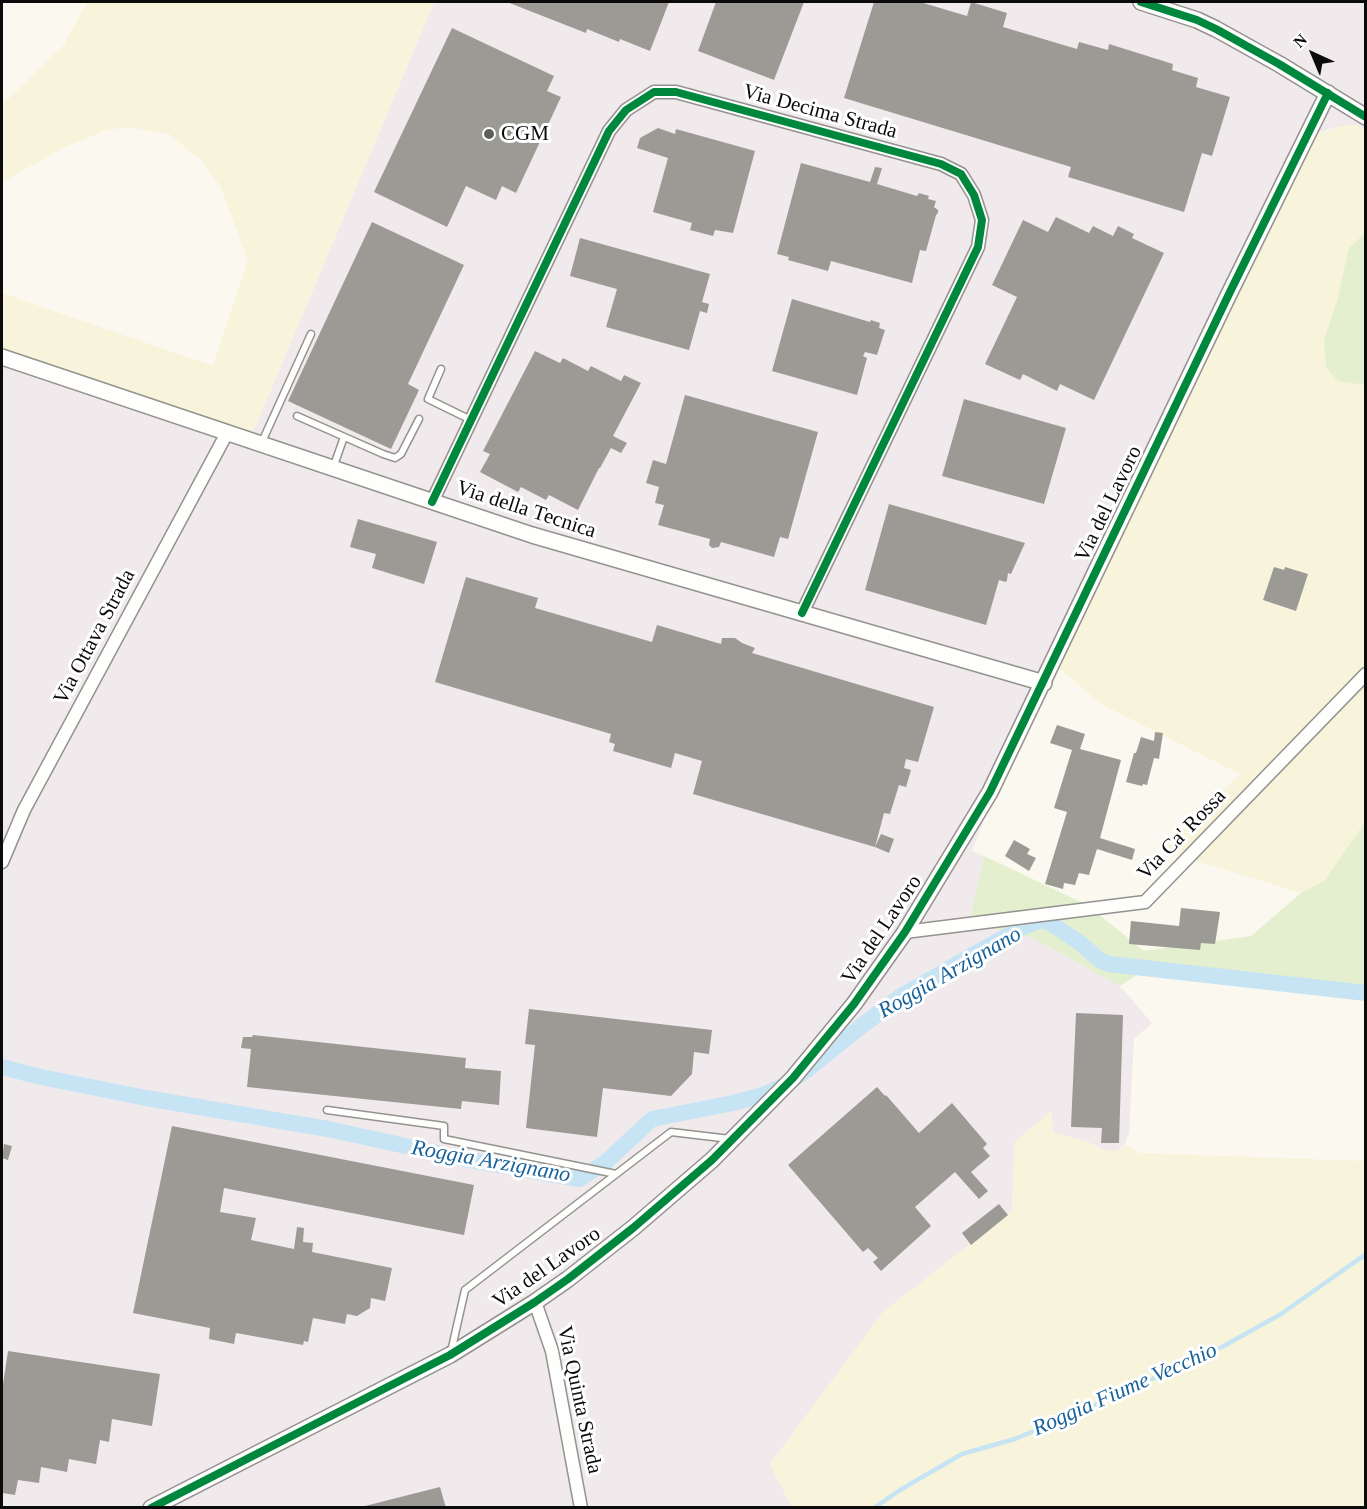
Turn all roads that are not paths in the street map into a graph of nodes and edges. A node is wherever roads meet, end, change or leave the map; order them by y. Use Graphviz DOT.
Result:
graph roads {
  1 [pos="1142,2"];
  2 [pos="1328,93"];
  3 [pos="1365,117"];
  4 [pos="311,334"];
  5 [pos="2,357"];
  6 [pos="441,369"];
  7 [pos="297,416"];
  8 [pos="420,419"];
  9 [pos="471,420"];
  10 [pos="227,433"];
  11 [pos="344,437"];
  12 [pos="261,444"];
  13 [pos="333,469"];
  14 [pos="432,502"];
  15 [pos="801,613"];
  16 [pos="1365,674"];
  17 [pos="1044,683"];
  18 [pos="2,862"];
  19 [pos="905,932"];
  20 [pos="327,1110"];
  21 [pos="732,1139"];
  22 [pos="616,1174"];
  23 [pos="535,1302"];
  24 [pos="450,1355"];
  25 [pos="151,1508"];
  26 [pos="581,1508"];
  1 -- 2 [label="street"];
  2 -- 3 [label="street"];
  2 -- 17 [label="street, Via del Lavoro"];
  4 -- 12 [label="lane"];
  5 -- 10 [label="street, Via della Tecnica"];
  6 -- 9 [label="lane"];
  7 -- 11 [label="lane"];
  8 -- 11 [label="lane"];
  9 -- 14 [label="street, Via Decima Strada"];
  9 -- 15 [label="street, Via Decima Strada"];
  10 -- 12 [label="street, Via della Tecnica"];
  10 -- 18 [label="street, Via Ottava Strada"];
  11 -- 13 [label="lane"];
  12 -- 13 [label="street, Via della Tecnica"];
  13 -- 14 [label="street, Via della Tecnica"];
  14 -- 15 [label="street, Via della Tecnica"];
  15 -- 17 [label="street, Via della Tecnica"];
  16 -- 19 [label="street, Via Ca' Rossa"];
  17 -- 19 [label="street, Via del Lavoro"];
  19 -- 21 [label="street, Via del Lavoro"];
  20 -- 22 [label="lane"];
  21 -- 22 [label="lane"];
  21 -- 23 [label="street, Via del Lavoro"];
  22 -- 24 [label="lane"];
  23 -- 24 [label="street, Via del Lavoro"];
  23 -- 26 [label="street, Via Quinta Strada"];
  24 -- 25 [label="street, Via del Lavoro"];
}
